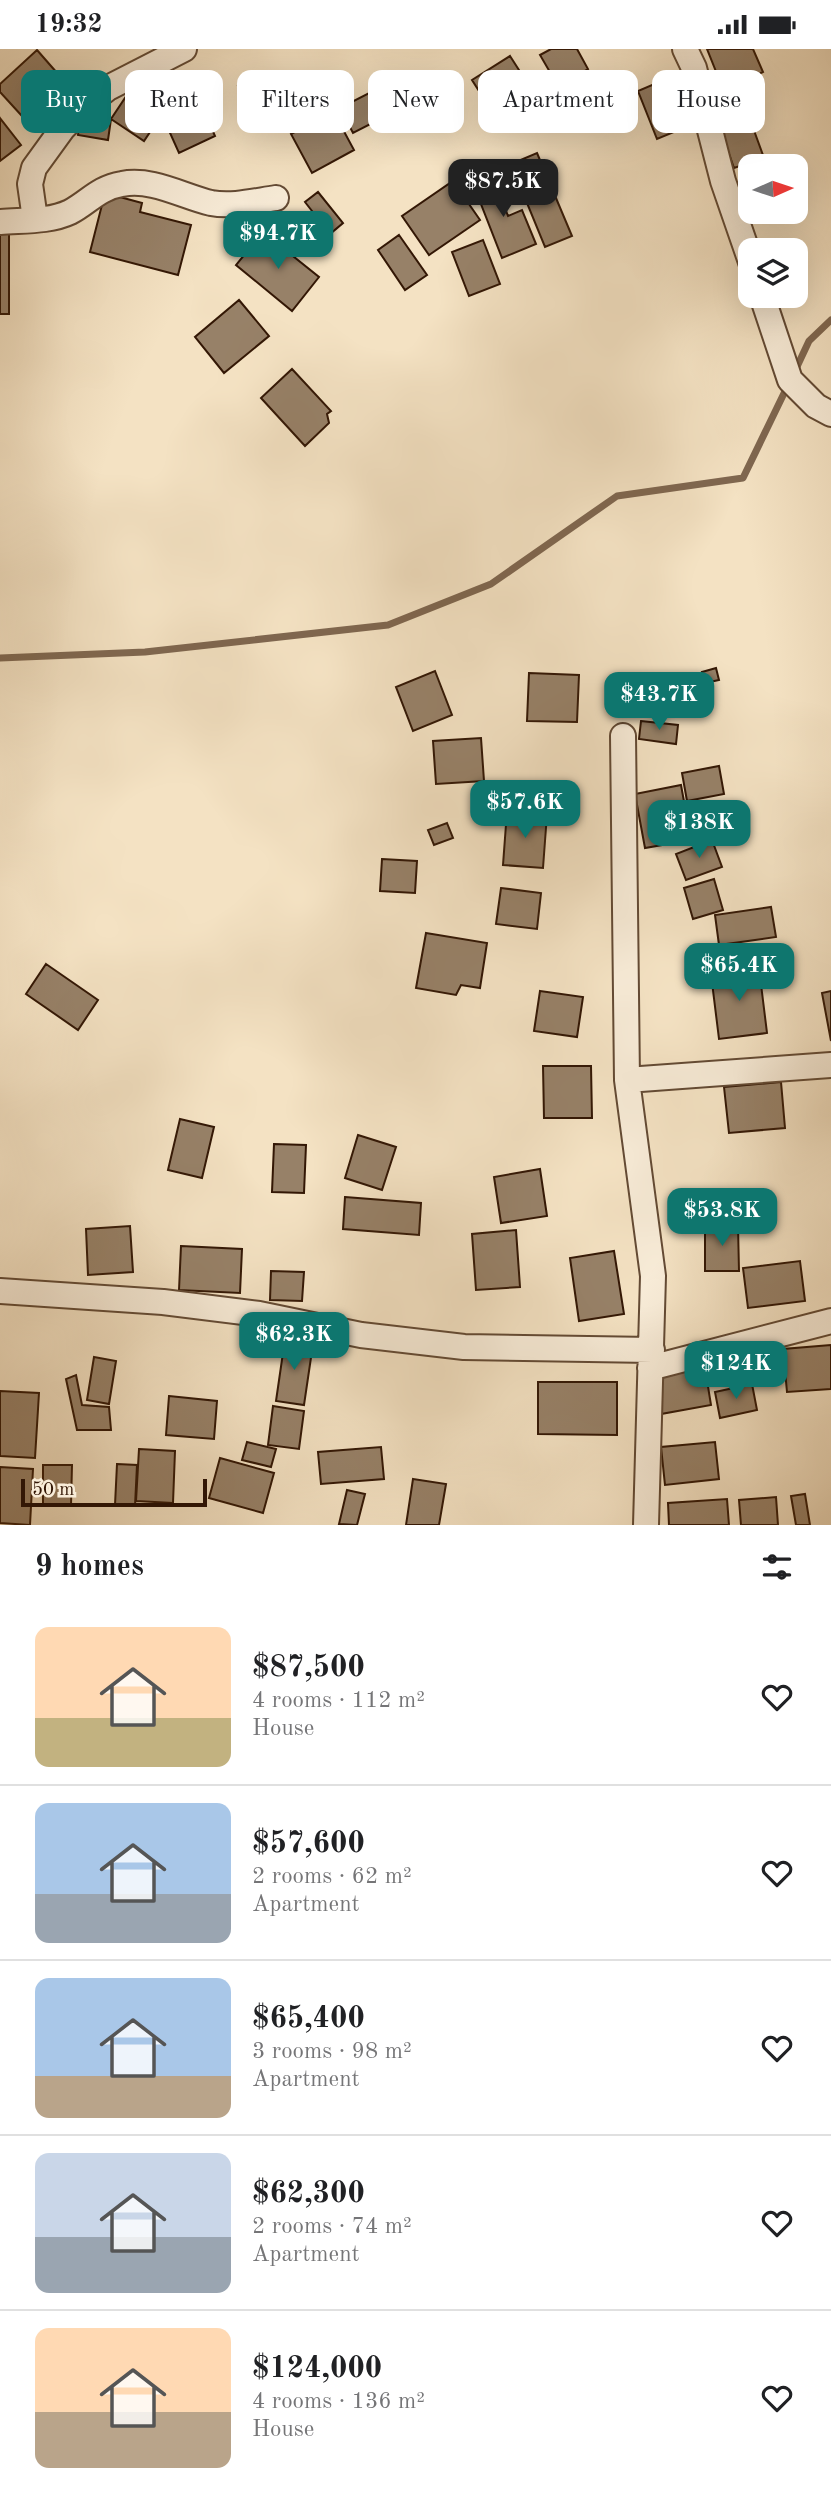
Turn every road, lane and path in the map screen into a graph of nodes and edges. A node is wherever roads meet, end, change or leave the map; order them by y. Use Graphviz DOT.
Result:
graph roads {
  1 [pos="184,49"];
  2 [pos="685,49"];
  3 [pos="276,198"];
  4 [pos="35,219"];
  5 [pos="0,222"];
  6 [pos="743,238"];
  7 [pos="766,308"];
  8 [pos="831,414"];
  9 [pos="623,736"];
  10 [pos="831,1065"];
  11 [pos="627,1080"];
  12 [pos="0,1291"];
  13 [pos="831,1321"];
  14 [pos="651,1359"];
  15 [pos="646,1525"];
  1 -- 4 [label="street"];
  2 -- 6 [label="street"];
  3 -- 4 [label="street"];
  4 -- 5 [label="street"];
  7 -- 8 [label="street"];
  9 -- 11 [label="street"];
  10 -- 11 [label="street"];
  11 -- 14 [label="street"];
  12 -- 14 [label="street"];
  13 -- 14 [label="street"];
  14 -- 15 [label="street"];
}
